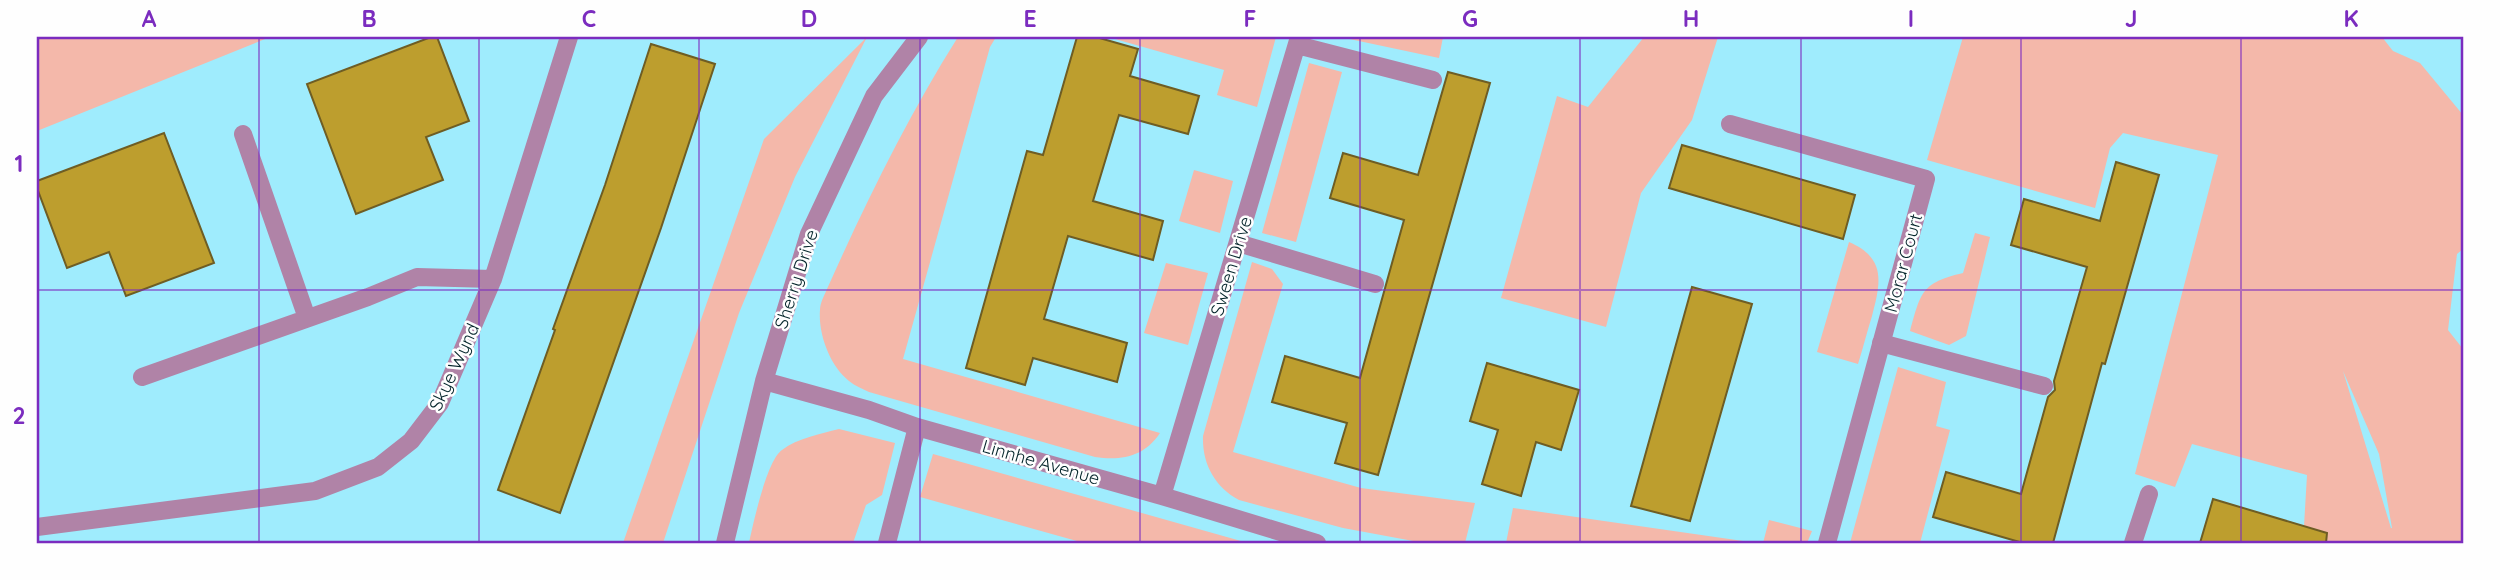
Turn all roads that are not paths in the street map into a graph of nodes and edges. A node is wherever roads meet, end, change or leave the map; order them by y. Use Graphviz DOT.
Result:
graph roads {
  1 [pos="569,37"];
  2 [pos="919,37"];
  3 [pos="1298,41"];
  4 [pos="1433,80"];
  5 [pos="1730,124"];
  6 [pos="243,134"];
  7 [pos="1238,243"];
  8 [pos="493,279"];
  9 [pos="1375,284"];
  10 [pos="307,318"];
  11 [pos="1881,343"];
  12 [pos="142,377"];
  13 [pos="764,380"];
  14 [pos="2044,386"];
  15 [pos="917,427"];
  16 [pos="2149,494"];
  17 [pos="1162,496"];
  18 [pos="37,527"];
  19 [pos="725,543"];
  20 [pos="887,543"];
  21 [pos="1317,543"];
  22 [pos="1827,543"];
  23 [pos="2133,543"];
  1 -- 8 [label="street, Skye Wynd"];
  2 -- 13 [label="street, Sherry Drive"];
  3 -- 4 [label="street"];
  3 -- 7 [label="street, Sween Drive"];
  5 -- 11 [label="street, Morar Court"];
  6 -- 10 [label="street"];
  7 -- 9 [label="street"];
  7 -- 17 [label="street, Sween Drive"];
  8 -- 10 [label="street"];
  8 -- 18 [label="street, Skye Wynd"];
  10 -- 12 [label="street"];
  11 -- 14 [label="street"];
  11 -- 22 [label="street, Morar Court"];
  13 -- 15 [label="street, Linnhe Avenue"];
  13 -- 19 [label="street, Sherry Drive"];
  15 -- 17 [label="street, Linnhe Avenue"];
  15 -- 20 [label="street"];
  16 -- 23 [label="street"];
  17 -- 21 [label="street, Linnhe Avenue"];
}
